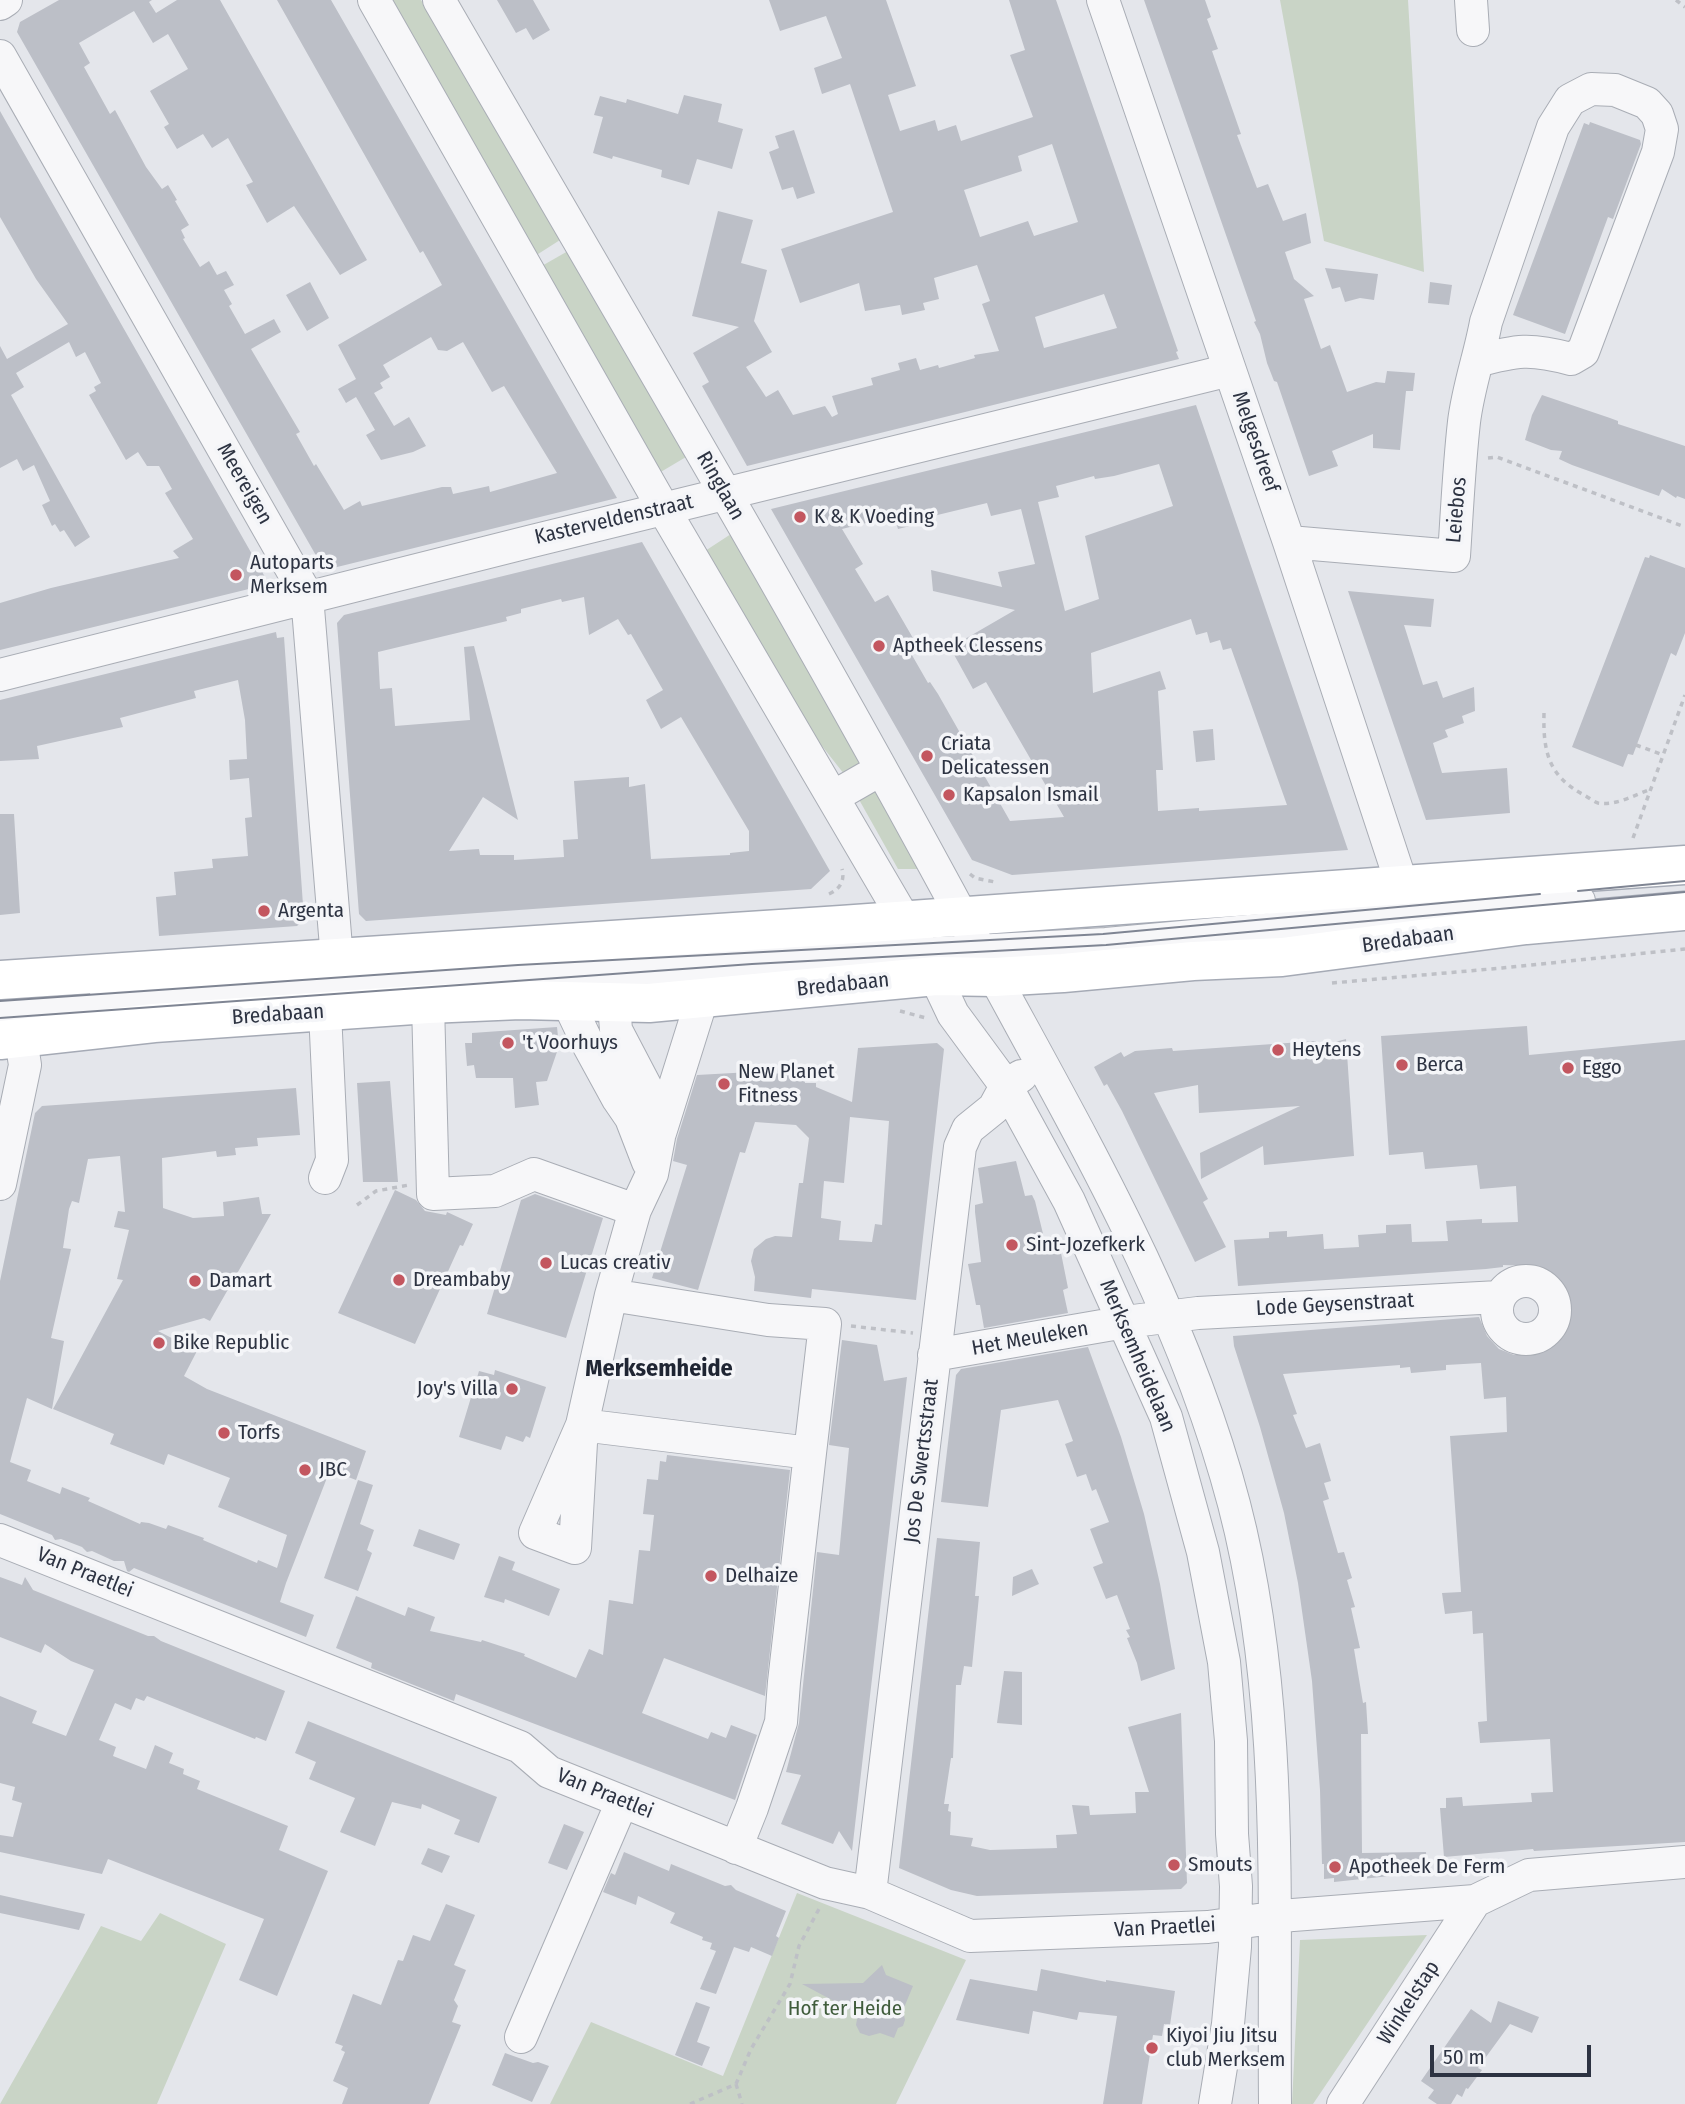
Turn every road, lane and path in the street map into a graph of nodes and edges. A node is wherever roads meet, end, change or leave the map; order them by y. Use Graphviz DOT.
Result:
graph roads {
  1 [pos="6,0"];
  2 [pos="374,0"];
  3 [pos="439,0"];
  4 [pos="1103,0"];
  5 [pos="1676,0"];
  6 [pos="0,4"];
  7 [pos="1685,7"];
  8 [pos="0,56"];
  9 [pos="1480,352"];
  10 [pos="1230,370"];
  11 [pos="1461,461"];
  12 [pos="725,494"];
  13 [pos="663,508"];
  14 [pos="1685,527"];
  15 [pos="1289,542"];
  16 [pos="307,596"];
  17 [pos="0,675"];
  18 [pos="1685,695"];
  19 [pos="1544,713"];
  20 [pos="1636,745"];
  21 [pos="1663,755"];
  22 [pos="880,770"];
  23 [pos="1651,789"];
  24 [pos="833,797"];
  25 [pos="1631,842"];
  26 [pos="1685,865"];
  27 [pos="1598,871"];
  28 [pos="1685,879"];
  29 [pos="1402,885"];
  30 [pos="1685,892"];
  31 [pos="1685,911"];
  32 [pos="978,947"];
  33 [pos="921,949"];
  34 [pos="337,959"];
  35 [pos="0,981"];
  36 [pos="702,999"];
  37 [pos="569,1002"];
  38 [pos="0,1003"];
  39 [pos="614,1003"];
  40 [pos="428,1004"];
  41 [pos="325,1012"];
  42 [pos="7,1032"];
  43 [pos="1040,1064"];
  44 [pos="1006,1086"];
  45 [pos="648,1122"];
  46 [pos="325,1178"];
  47 [pos="433,1183"];
  48 [pos="0,1184"];
  49 [pos="357,1205"];
  50 [pos="635,1210"];
  51 [pos="611,1294"];
  52 [pos="1500,1297"];
  53 [pos="1170,1317"];
  54 [pos="1125,1322"];
  55 [pos="825,1324"];
  56 [pos="935,1345"];
  57 [pos="810,1453"];
  58 [pos="0,1540"];
  59 [pos="622,1802"];
  60 [pos="736,1848"];
  61 [pos="1685,1862"];
  62 [pos="825,1883"];
  63 [pos="870,1893"];
  64 [pos="1475,1901"];
  65 [pos="1274,1918"];
  66 [pos="1235,1924"];
  67 [pos="521,2037"];
  68 [pos="736,2084"];
  69 [pos="690,2104"];
  70 [pos="742,2104"];
  71 [pos="1215,2104"];
  72 [pos="1275,2104"];
  73 [pos="1343,2104"];
  1 -- 6 [label="street"];
  2 -- 13 [label="street"];
  3 -- 12 [label="street, Ringlaan"];
  4 -- 10 [label="street, Melgesdreef"];
  5 -- 7 [label="path"];
  8 -- 16 [label="street, Meereigen"];
  9 -- 9 [label="street, Leiebos"];
  9 -- 11 [label="street, Leiebos"];
  10 -- 12 [label="street, Kasterveldenstraat"];
  10 -- 15 [label="street, Melgesdreef"];
  11 -- 14 [label="path"];
  11 -- 15 [label="street, Leiebos"];
  12 -- 13 [label="street, Kasterveldenstraat"];
  12 -- 22 [label="street, Ringlaan"];
  13 -- 16 [label="street, Kasterveldenstraat"];
  13 -- 24 [label="street"];
  15 -- 29 [label="street, Melgesdreef"];
  16 -- 17 [label="street, Kasterveldenstraat"];
  16 -- 34 [label="street, Meereigen"];
  18 -- 21 [label="path"];
  19 -- 23 [label="path"];
  20 -- 21 [label="path"];
  21 -- 23 [label="path"];
  22 -- 24 [label="street"];
  22 -- 32 [label="street, Ringlaan"];
  23 -- 25 [label="path"];
  24 -- 33 [label="street"];
  26 -- 27 [label="main road, Bredabaan"];
  27 -- 28 [label="street"];
  27 -- 29 [label="main road, Bredabaan"];
  28 -- 32 [label="street"];
  29 -- 32 [label="main road, Bredabaan"];
  30 -- 32 [label="street"];
  31 -- 32 [label="main road, Bredabaan"];
  32 -- 33 [label="main road, Bredabaan"];
  32 -- 33 [label="main road, Bredabaan"];
  32 -- 43 [label="street, Merksemheidelaan"];
  33 -- 34 [label="main road, Bredabaan"];
  33 -- 36 [label="main road, Bredabaan"];
  33 -- 38 [label="street"];
  33 -- 42 [label="street"];
  33 -- 44 [label="street, Merksemheidelaan"];
  34 -- 35 [label="main road, Bredabaan"];
  36 -- 39 [label="main road, Bredabaan"];
  36 -- 45 [label="street"];
  37 -- 39 [label="main road, Bredabaan"];
  37 -- 40 [label="main road, Bredabaan"];
  37 -- 45 [label="street"];
  39 -- 45 [label="street"];
  40 -- 41 [label="main road, Bredabaan"];
  40 -- 47 [label="street"];
  41 -- 42 [label="main road, Bredabaan"];
  41 -- 46 [label="street"];
  42 -- 48 [label="street"];
  43 -- 44 [label="street, Jos De Swertsstraat"];
  43 -- 53 [label="street, Merksemheidelaan"];
  44 -- 54 [label="street, Merksemheidelaan"];
  44 -- 56 [label="street, Jos De Swertsstraat"];
  45 -- 50 [label="street"];
  47 -- 49 [label="path"];
  47 -- 50 [label="street"];
  50 -- 51 [label="street"];
  51 -- 55 [label="street"];
  51 -- 57 [label="street"];
  52 -- 53 [label="street, Lode Geysenstraat"];
  53 -- 54 [label="street, Lode Geysenstraat"];
  53 -- 65 [label="street, Merksemheidelaan"];
  54 -- 56 [label="street, Het Meuleken"];
  54 -- 66 [label="street, Merksemheidelaan"];
  55 -- 56 [label="path"];
  55 -- 57 [label="street"];
  56 -- 63 [label="street, Jos De Swertsstraat"];
  57 -- 60 [label="street"];
  58 -- 59 [label="street, Van Praetlei"];
  59 -- 60 [label="street, Van Praetlei"];
  59 -- 67 [label="street"];
  60 -- 62 [label="street, Van Praetlei"];
  61 -- 64 [label="street"];
  62 -- 63 [label="street, Van Praetlei"];
  62 -- 68 [label="path"];
  63 -- 66 [label="street, Van Praetlei"];
  64 -- 65 [label="street"];
  64 -- 73 [label="street, Winkelstap"];
  65 -- 66 [label="street, Van Praetlei"];
  65 -- 72 [label="street"];
  66 -- 71 [label="street"];
  68 -- 69 [label="path"];
  68 -- 70 [label="path"];
}
